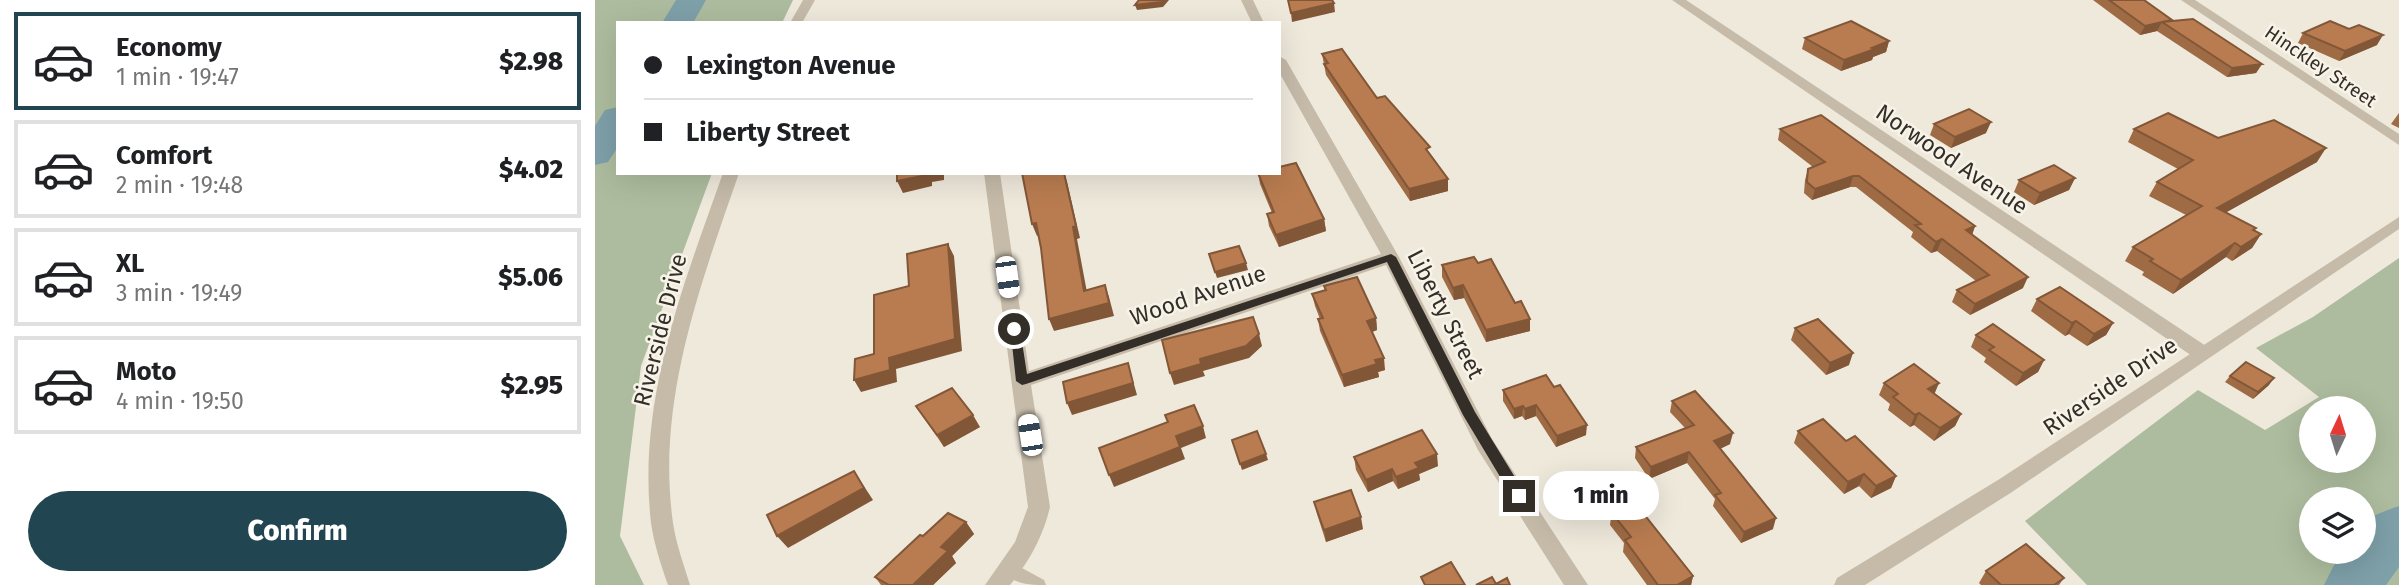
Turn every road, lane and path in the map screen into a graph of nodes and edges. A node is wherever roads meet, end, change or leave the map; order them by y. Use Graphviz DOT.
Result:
graph roads {
  1 [pos="809,0"];
  2 [pos="1247,0"];
  3 [pos="1678,0"];
  4 [pos="2187,0"];
  5 [pos="797,21"];
  6 [pos="1257,21"];
  7 [pos="1281,64"];
  8 [pos="2399,141"];
  9 [pos="730,175"];
  10 [pos="992,175"];
  11 [pos="2399,222"];
  12 [pos="1391,257"];
  13 [pos="2202,353"];
  14 [pos="1022,381"];
  15 [pos="1009,568"];
  16 [pos="679,585"];
  17 [pos="996,585"];
  18 [pos="1038,585"];
  19 [pos="1577,585"];
  20 [pos="1845,585"];
  1 -- 5 [label="street"];
  2 -- 6 [label="street"];
  3 -- 13 [label="street, Norwood Avenue"];
  4 -- 8 [label="street, Hinckley Street"];
  7 -- 12 [label="street, Liberty Street"];
  9 -- 16 [label="street, Riverside Drive"];
  10 -- 14 [label="street"];
  11 -- 13 [label="street, Riverside Drive"];
  12 -- 14 [label="street, Wood Avenue"];
  12 -- 19 [label="street, Liberty Street"];
  13 -- 20 [label="street, Riverside Drive"];
  14 -- 15 [label="street"];
  15 -- 17 [label="street"];
  15 -- 18 [label="lane"];
}
